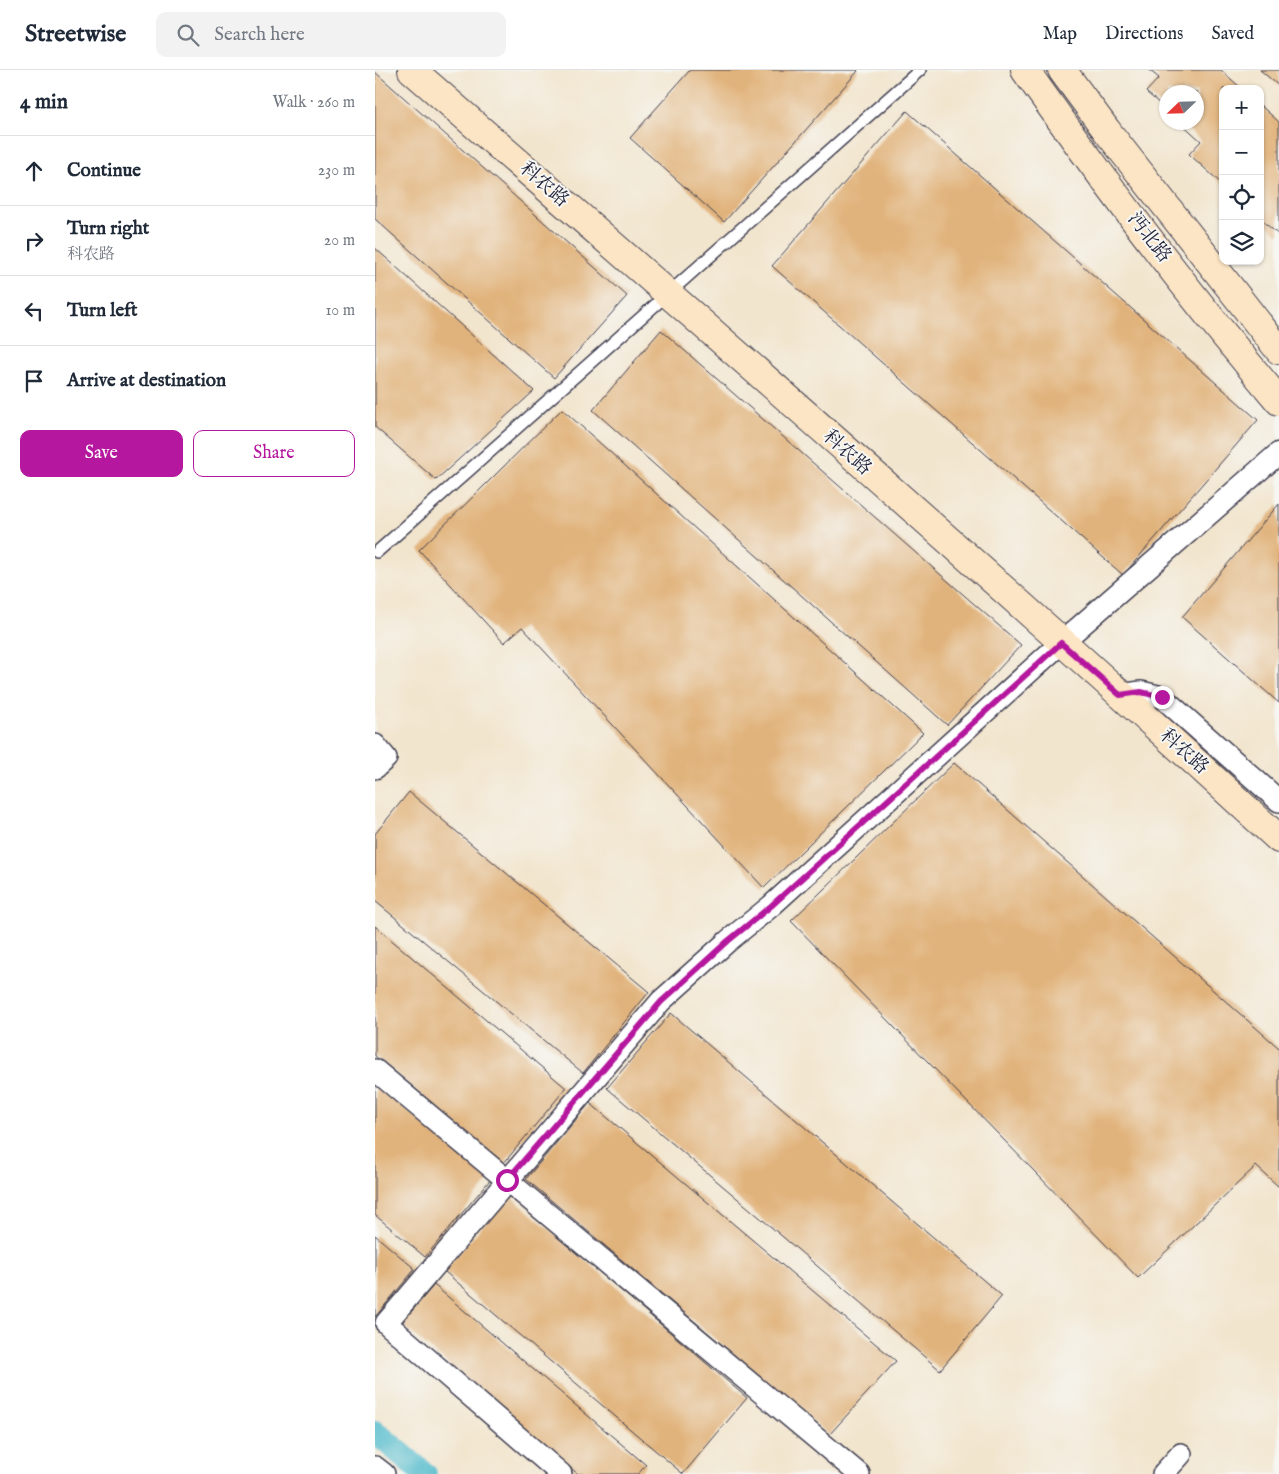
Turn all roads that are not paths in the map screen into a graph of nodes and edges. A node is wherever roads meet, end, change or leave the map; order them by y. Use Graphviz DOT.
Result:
graph roads {
  1 [pos="412,70"];
  2 [pos="920,70"];
  3 [pos="1025,70"];
  4 [pos="1062,70"];
  5 [pos="668,294"];
  6 [pos="1279,350"];
  7 [pos="1279,402"];
  8 [pos="1278,456"];
  9 [pos="377,552"];
  10 [pos="1061,643"];
  11 [pos="1120,695"];
  12 [pos="375,746"];
  13 [pos="375,768"];
  14 [pos="1279,801"];
  15 [pos="1279,839"];
  16 [pos="375,1070"];
  17 [pos="507,1180"];
  18 [pos="1181,1454"];
  19 [pos="375,1467"];
  20 [pos="384,1474"];
  21 [pos="561,1474"];
  22 [pos="859,1474"];
  23 [pos="1163,1474"];
  1 -- 5 [label="street, 科农路"];
  2 -- 5 [label="lane"];
  3 -- 7 [label="street, 沔北路"];
  4 -- 6 [label="street, 沔北路"];
  5 -- 9 [label="lane"];
  5 -- 10 [label="street, 科农路"];
  8 -- 10 [label="street"];
  10 -- 11 [label="street, 科农路"];
  10 -- 17 [label="street"];
  11 -- 14 [label="street"];
  11 -- 15 [label="street, 科农路"];
  12 -- 13 [label="street"];
  16 -- 17 [label="street"];
  17 -- 21 [label="street"];
  17 -- 22 [label="street"];
  18 -- 23 [label="street"];
  19 -- 20 [label="street"];
}
